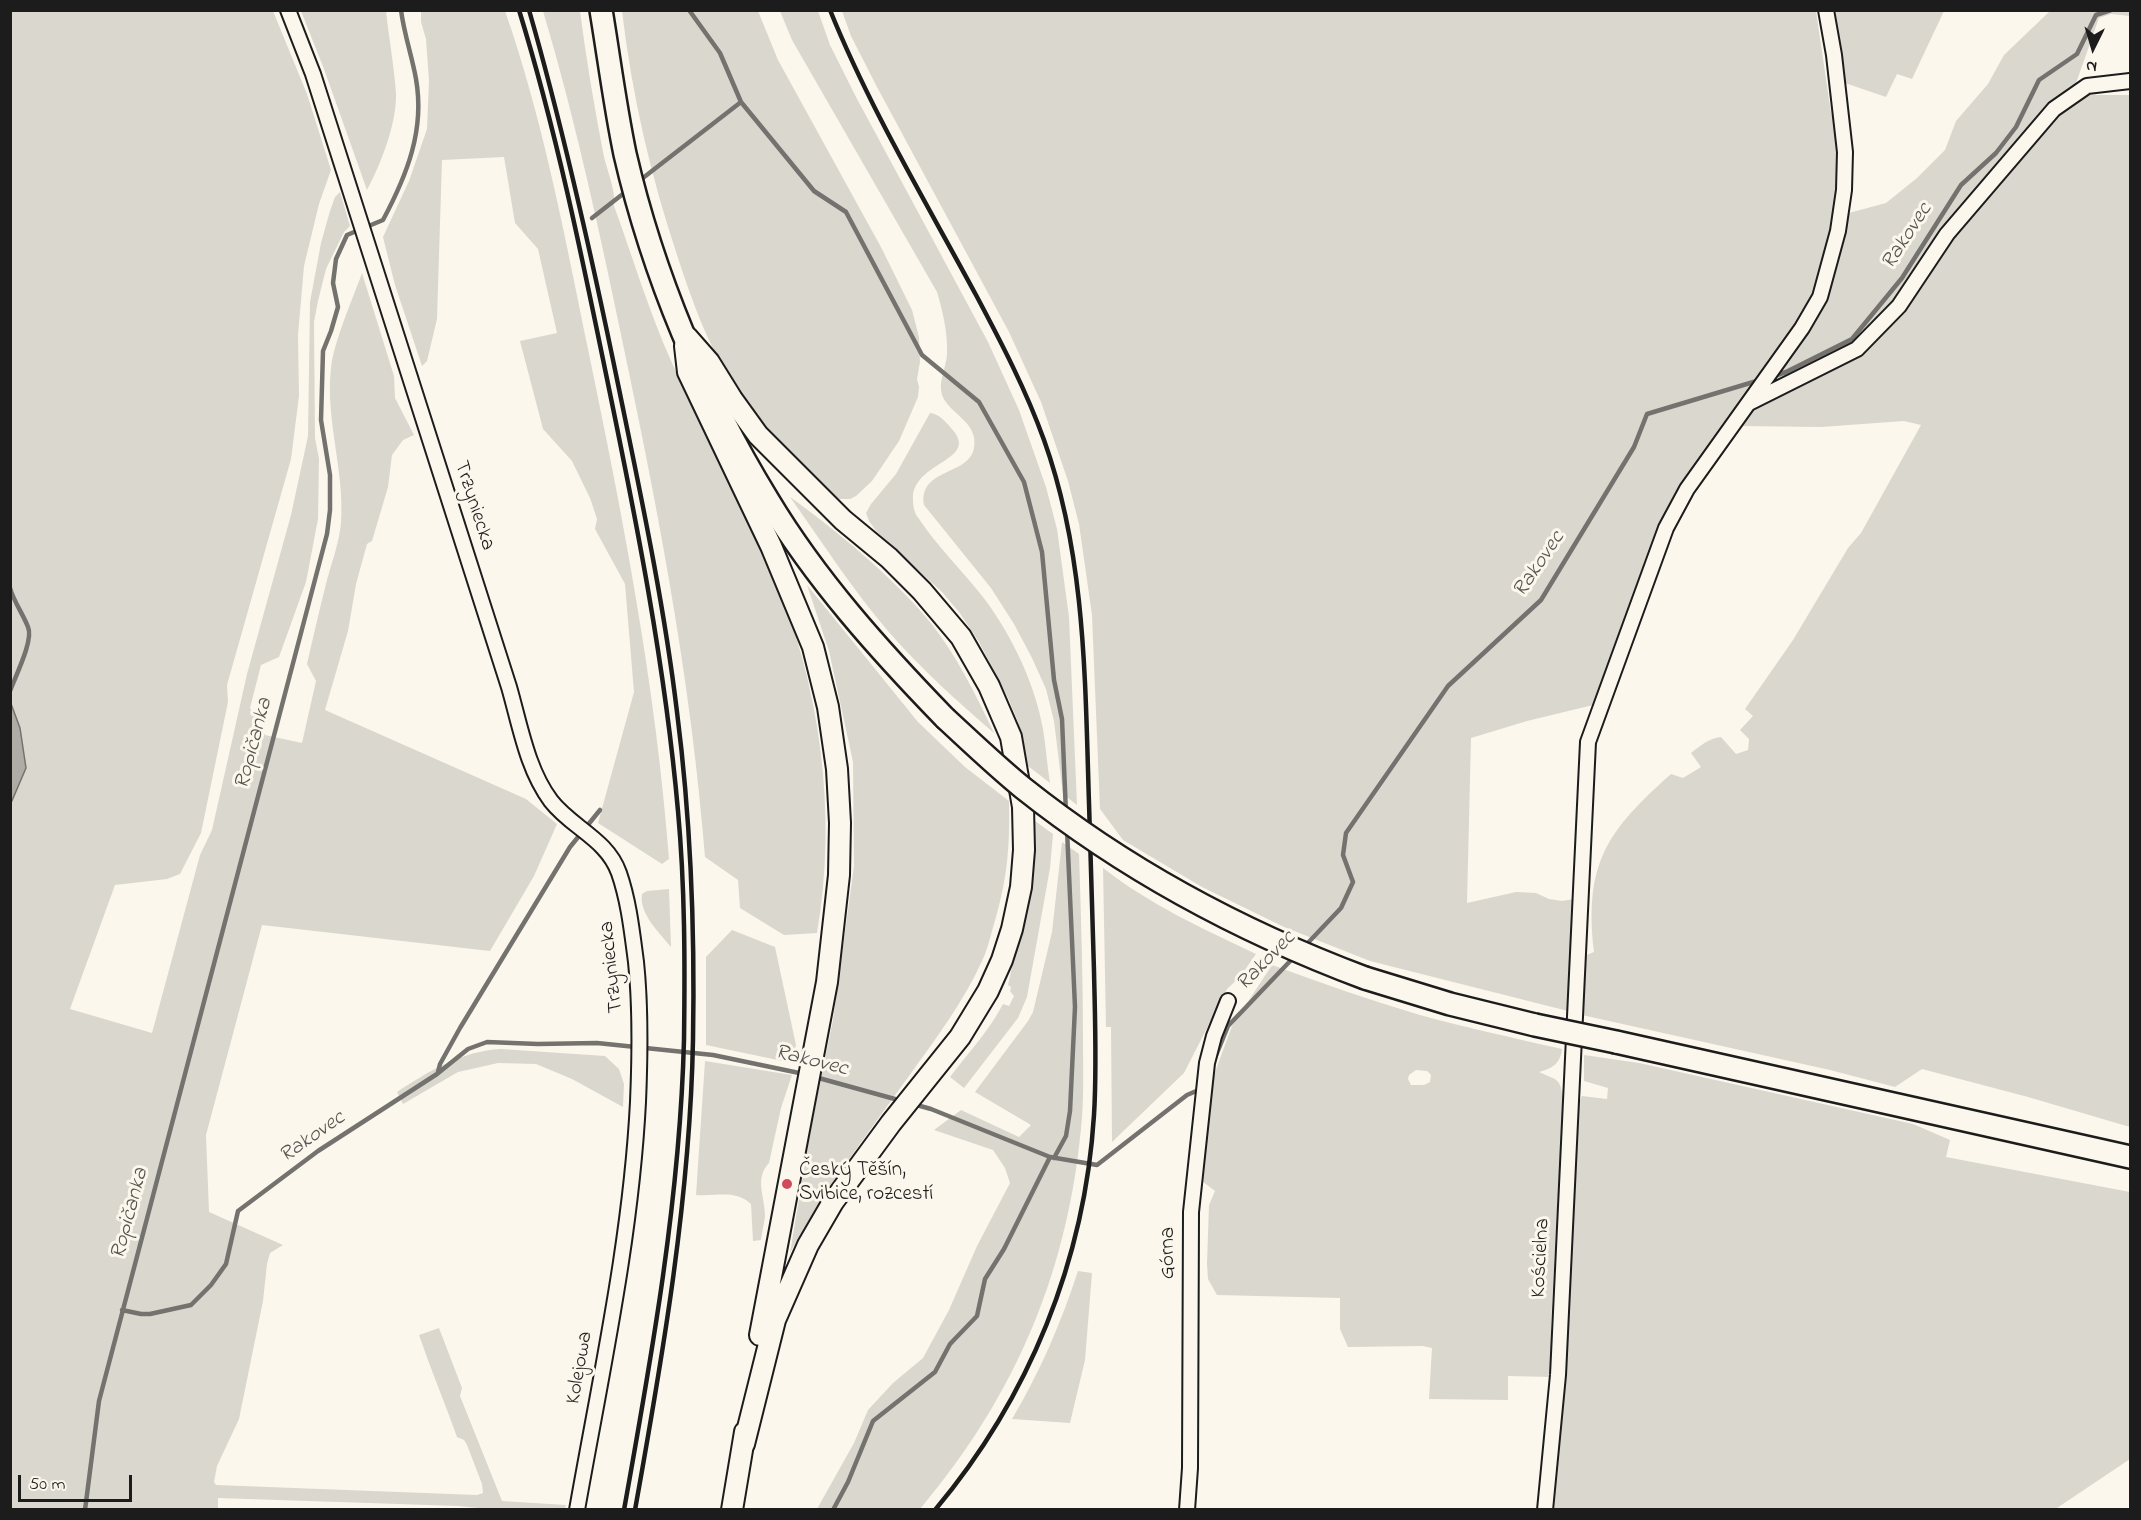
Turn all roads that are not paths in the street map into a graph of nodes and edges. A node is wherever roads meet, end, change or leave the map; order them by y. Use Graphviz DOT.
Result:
graph roads {
  1 [pos="288,10"];
  2 [pos="601,10"];
  3 [pos="1826,10"];
  4 [pos="2130,81"];
  5 [pos="683,333"];
  6 [pos="1748,404"];
  7 [pos="1228,1001"];
  8 [pos="2130,1157"];
  9 [pos="626,1233"];
  10 [pos="744,1444"];
  11 [pos="577,1509"];
  12 [pos="732,1509"];
  13 [pos="1187,1509"];
  14 [pos="1545,1509"];
  1 -- 9 [label="street, Trzyniecka"];
  2 -- 5 [label="main road"];
  3 -- 6 [label="street"];
  4 -- 6 [label="street"];
  5 -- 8 [label="main road, bridge"];
  5 -- 10 [label="main road"];
  5 -- 10 [label="main road"];
  6 -- 14 [label="street, Kościelna"];
  7 -- 13 [label="street, Górna"];
  9 -- 11 [label="street, Kolejowa"];
  10 -- 12 [label="main road"];
}
